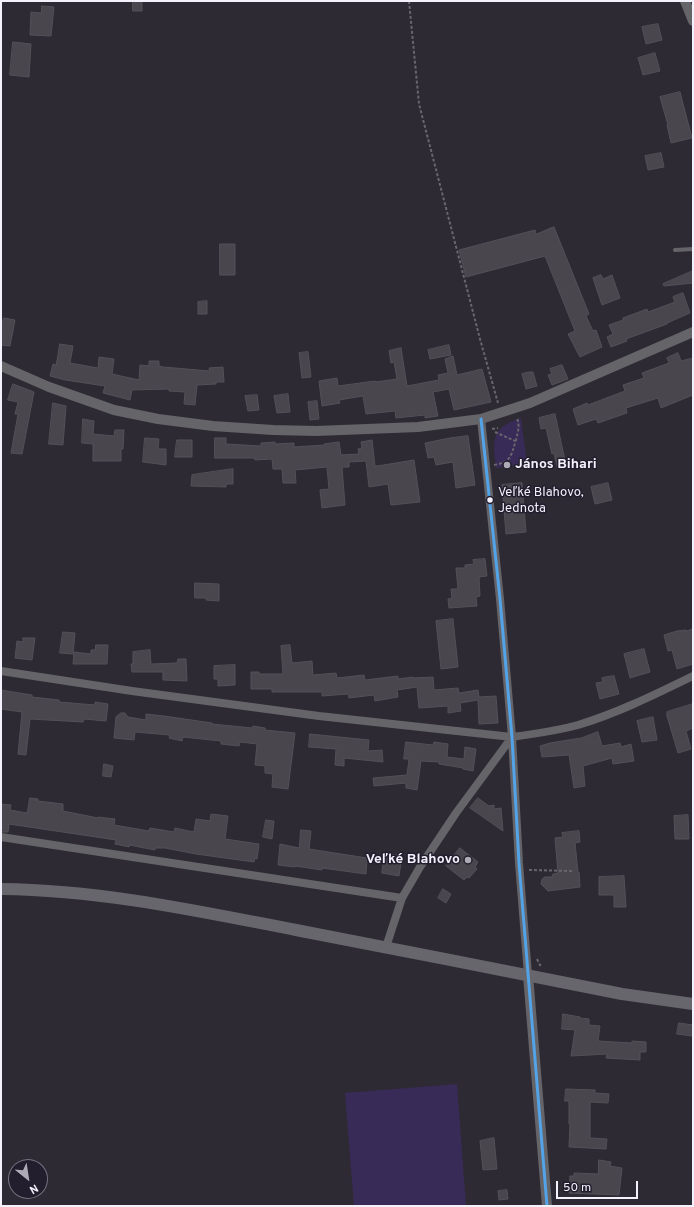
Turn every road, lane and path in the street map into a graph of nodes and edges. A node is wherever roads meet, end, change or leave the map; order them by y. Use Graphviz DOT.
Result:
graph roads {
  1 [pos="409,1"];
  2 [pos="685,1"];
  3 [pos="693,21"];
  4 [pos="693,249"];
  5 [pos="674,250"];
  6 [pos="693,332"];
  7 [pos="1,366"];
  8 [pos="499,405"];
  9 [pos="516,417"];
  10 [pos="481,419"];
  11 [pos="495,432"];
  12 [pos="515,441"];
  13 [pos="494,466"];
  14 [pos="1,671"];
  15 [pos="693,676"];
  16 [pos="512,737"];
  17 [pos="1,837"];
  18 [pos="529,870"];
  19 [pos="572,871"];
  20 [pos="1,889"];
  21 [pos="402,898"];
  22 [pos="386,947"];
  23 [pos="528,975"];
  24 [pos="693,1004"];
  25 [pos="547,1206"];
  1 -- 8 [label="path"];
  2 -- 3 [label="street"];
  4 -- 5 [label="lane"];
  6 -- 10 [label="street"];
  7 -- 10 [label="street"];
  9 -- 12 [label="path"];
  10 -- 16 [label="street"];
  11 -- 12 [label="path"];
  12 -- 13 [label="path"];
  14 -- 16 [label="street"];
  15 -- 16 [label="street"];
  16 -- 21 [label="street"];
  16 -- 23 [label="street"];
  17 -- 21 [label="street"];
  18 -- 19 [label="path"];
  20 -- 22 [label="main road"];
  21 -- 22 [label="street"];
  22 -- 23 [label="main road"];
  23 -- 24 [label="main road"];
  23 -- 25 [label="street"];
}
